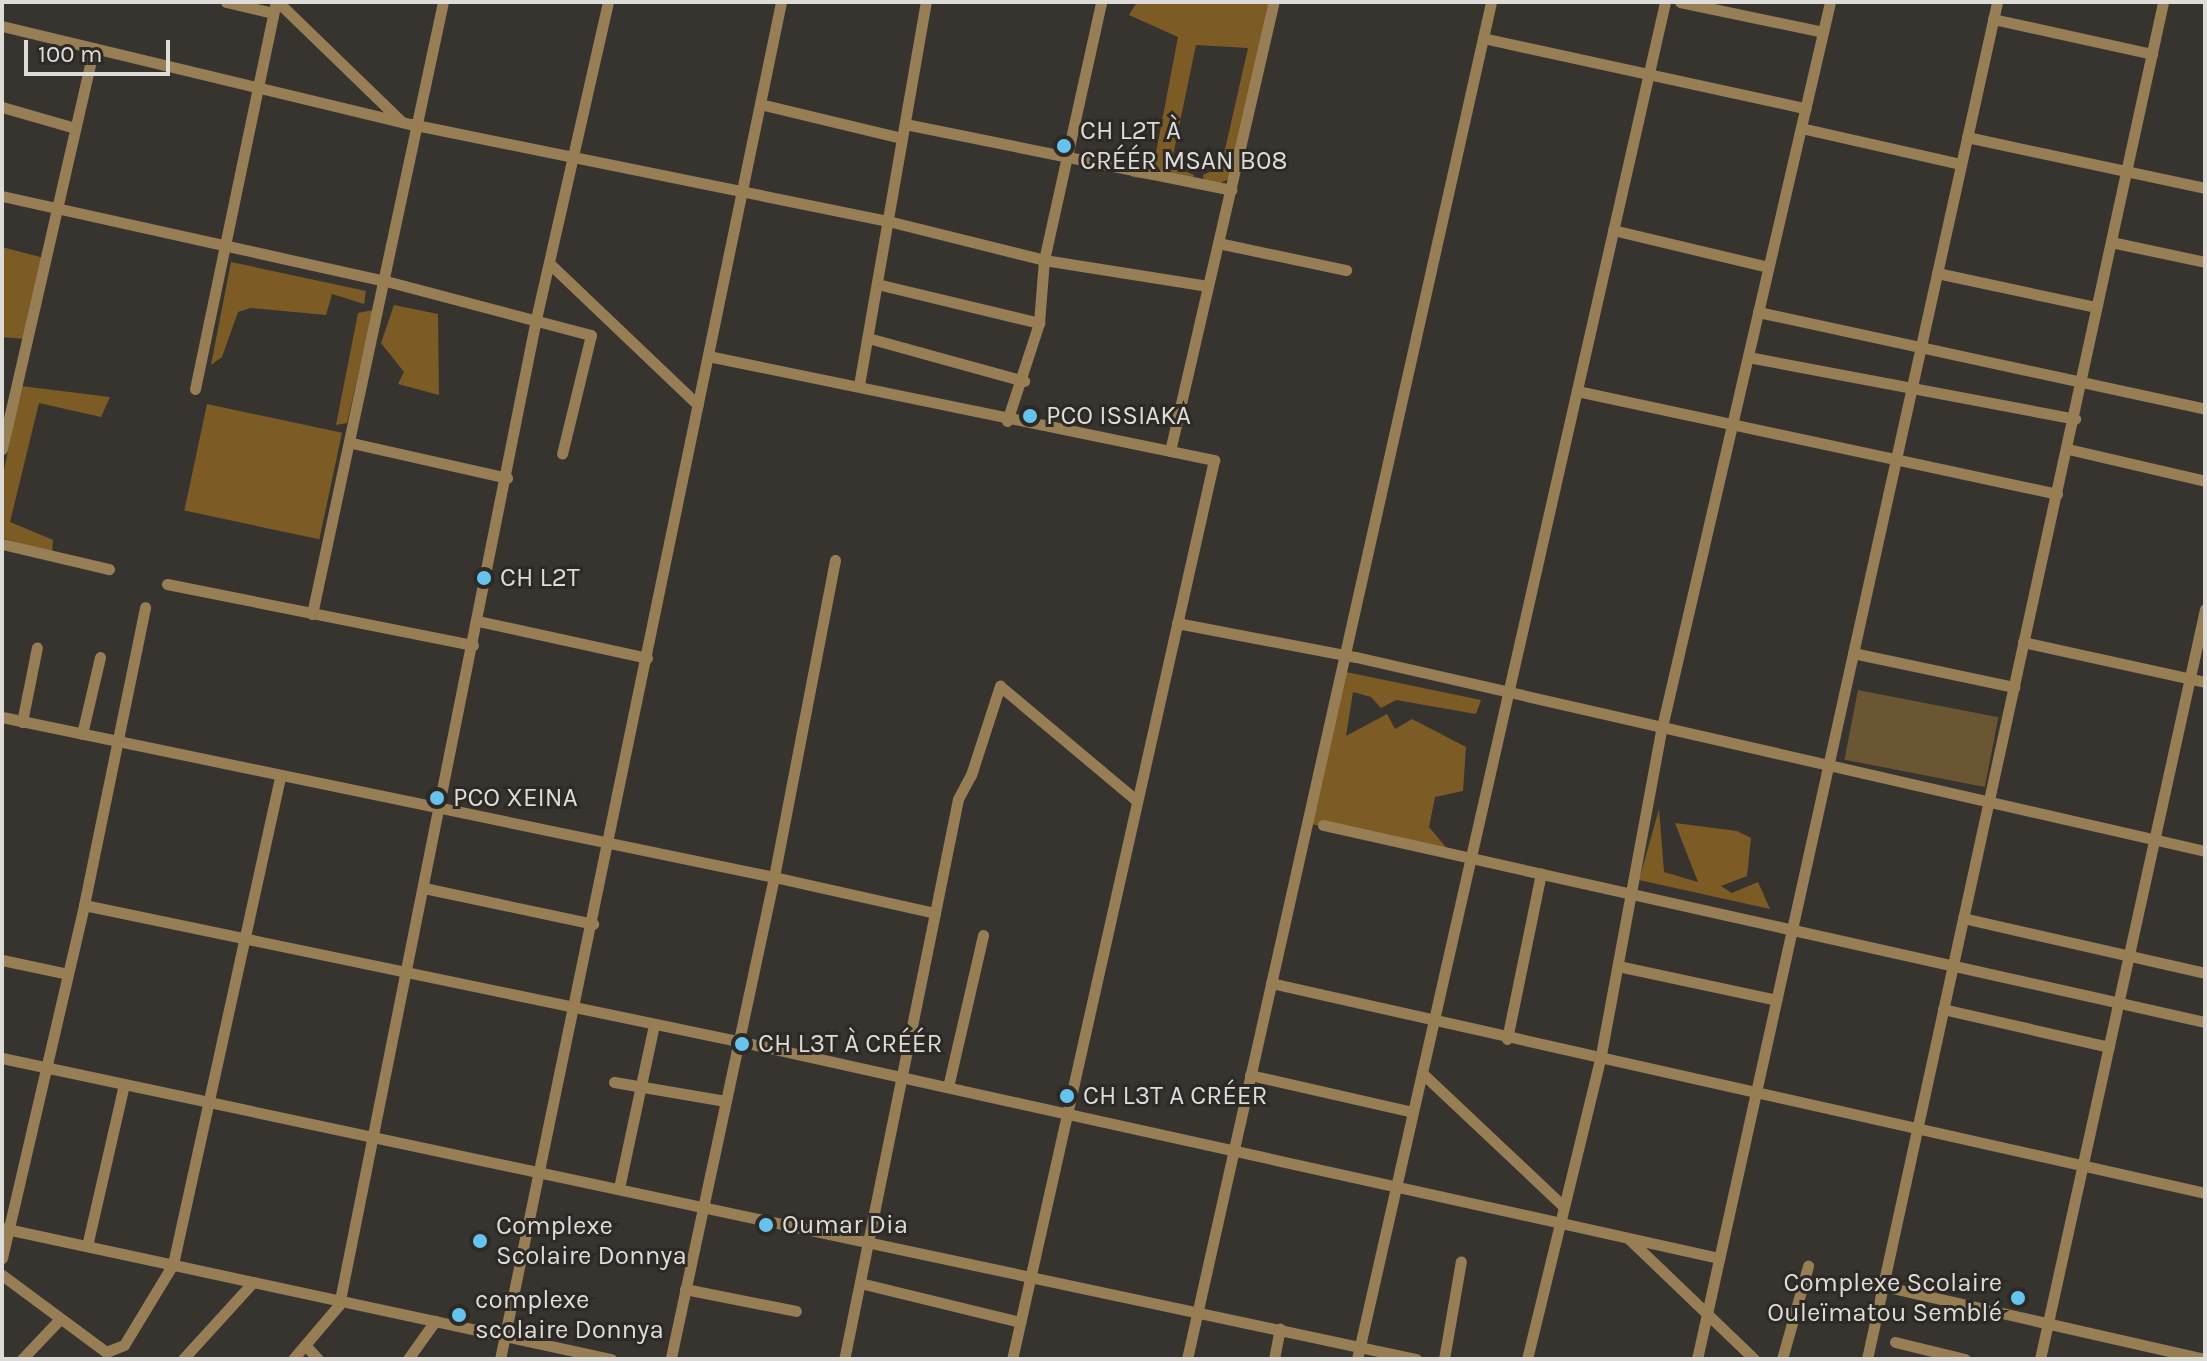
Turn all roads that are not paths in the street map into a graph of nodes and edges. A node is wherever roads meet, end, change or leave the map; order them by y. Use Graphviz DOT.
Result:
graph roads {
  1 [pos="226,2"];
  2 [pos="443,2"];
  3 [pos="608,2"];
  4 [pos="781,2"];
  5 [pos="926,2"];
  6 [pos="1101,2"];
  7 [pos="1274,2"];
  8 [pos="1491,2"];
  9 [pos="1665,2"];
  10 [pos="1680,2"];
  11 [pos="1830,2"];
  12 [pos="1997,2"];
  13 [pos="2163,2"];
  14 [pos="276,6"];
  15 [pos="1993,19"];
  16 [pos="2,26"];
  17 [pos="1823,32"];
  18 [pos="1483,38"];
  19 [pos="94,48"];
  20 [pos="2152,54"];
  21 [pos="1648,74"];
  22 [pos="258,87"];
  23 [pos="760,104"];
  24 [pos="2,107"];
  25 [pos="1805,108"];
  26 [pos="404,123"];
  27 [pos="417,123"];
  28 [pos="905,124"];
  29 [pos="75,128"];
  30 [pos="1801,128"];
  31 [pos="1967,137"];
  32 [pos="902,138"];
  33 [pos="1070,157"];
  34 [pos="575,158"];
  35 [pos="1961,164"];
  36 [pos="2126,171"];
  37 [pos="2205,188"];
  38 [pos="1231,190"];
  39 [pos="742,191"];
  40 [pos="2,196"];
  41 [pos="57,209"];
  42 [pos="888,221"];
  43 [pos="1613,230"];
  44 [pos="2111,242"];
  45 [pos="1218,243"];
  46 [pos="224,247"];
  47 [pos="1044,260"];
  48 [pos="2205,262"];
  49 [pos="550,264"];
  50 [pos="1768,267"];
  51 [pos="1346,270"];
  52 [pos="1937,273"];
  53 [pos="386,281"];
  54 [pos="877,284"];
  55 [pos="1208,286"];
  56 [pos="2096,307"];
  57 [pos="1758,312"];
  58 [pos="536,319"];
  59 [pos="1039,323"];
  60 [pos="868,338"];
  61 [pos="1921,347"];
  62 [pos="708,356"];
  63 [pos="1748,357"];
  64 [pos="1024,381"];
  65 [pos="2080,382"];
  66 [pos="859,385"];
  67 [pos="195,389"];
  68 [pos="1912,389"];
  69 [pos="1577,391"];
  70 [pos="698,405"];
  71 [pos="2205,409"];
  72 [pos="2075,419"];
  73 [pos="1007,421"];
  74 [pos="1732,424"];
  75 [pos="352,443"];
  76 [pos="2,449"];
  77 [pos="2068,449"];
  78 [pos="1170,451"];
  79 [pos="562,454"];
  80 [pos="1896,459"];
  81 [pos="507,478"];
  82 [pos="2205,481"];
  83 [pos="2057,494"];
  84 [pos="2,544"];
  85 [pos="835,560"];
  86 [pos="109,569"];
  87 [pos="167,584"];
  88 [pos="145,607"];
  89 [pos="2205,609"];
  90 [pos="312,614"];
  91 [pos="478,621"];
  92 [pos="1177,623"];
  93 [pos="2023,642"];
  94 [pos="473,645"];
  95 [pos="37,647"];
  96 [pos="1853,653"];
  97 [pos="1345,655"];
  98 [pos="100,657"];
  99 [pos="647,658"];
  100 [pos="2190,679"];
  101 [pos="2205,682"];
  102 [pos="2014,687"];
  103 [pos="1508,693"];
  104 [pos="2,717"];
  105 [pos="22,722"];
  106 [pos="1662,727"];
  107 [pos="82,734"];
  108 [pos="116,742"];
  109 [pos="1828,764"];
  110 [pos="280,778"];
  111 [pos="1137,801"];
  112 [pos="1989,801"];
  113 [pos="440,808"];
  114 [pos="1323,825"];
  115 [pos="2154,840"];
  116 [pos="609,843"];
  117 [pos="2205,851"];
  118 [pos="1471,858"];
  119 [pos="1541,873"];
  120 [pos="774,877"];
  121 [pos="424,888"];
  122 [pos="1632,894"];
  123 [pos="84,905"];
  124 [pos="935,913"];
  125 [pos="1963,918"];
  126 [pos="593,924"];
  127 [pos="1792,929"];
  128 [pos="983,935"];
  129 [pos="246,940"];
  130 [pos="2129,955"];
  131 [pos="2,960"];
  132 [pos="1953,965"];
  133 [pos="1618,966"];
  134 [pos="2205,973"];
  135 [pos="68,974"];
  136 [pos="406,974"];
  137 [pos="1271,983"];
  138 [pos="1776,1000"];
  139 [pos="2119,1002"];
  140 [pos="1943,1009"];
  141 [pos="576,1011"];
  142 [pos="2205,1022"];
  143 [pos="1433,1023"];
  144 [pos="654,1025"];
  145 [pos="1507,1039"];
  146 [pos="738,1041"];
  147 [pos="2109,1047"];
  148 [pos="2,1058"];
  149 [pos="1600,1060"];
  150 [pos="47,1068"];
  151 [pos="1422,1073"];
  152 [pos="1250,1075"];
  153 [pos="902,1077"];
  154 [pos="614,1082"];
  155 [pos="124,1084"];
  156 [pos="641,1085"];
  157 [pos="948,1087"];
  158 [pos="1755,1094"];
  159 [pos="725,1101"];
  160 [pos="211,1102"];
  161 [pos="1413,1112"];
  162 [pos="1067,1114"];
  163 [pos="1917,1129"];
  164 [pos="373,1137"];
  165 [pos="1233,1151"];
  166 [pos="2083,1166"];
  167 [pos="540,1172"];
  168 [pos="1396,1187"];
  169 [pos="619,1188"];
  170 [pos="2205,1193"];
  171 [pos="1562,1205"];
  172 [pos="702,1206"];
  173 [pos="1558,1223"];
  174 [pos="4,1228"];
  175 [pos="1629,1238"];
  176 [pos="869,1241"];
  177 [pos="87,1246"];
  178 [pos="2,1258"];
  179 [pos="1719,1258"];
  180 [pos="1461,1261"];
  181 [pos="173,1264"];
  182 [pos="1808,1266"];
  183 [pos="2,1275"];
  184 [pos="1031,1275"];
  185 [pos="253,1282"];
  186 [pos="860,1283"];
  187 [pos="1883,1286"];
  188 [pos="685,1289"];
  189 [pos="340,1301"];
  190 [pos="796,1311"];
  191 [pos="1197,1311"];
  192 [pos="1707,1312"];
  193 [pos="60,1319"];
  194 [pos="435,1321"];
  195 [pos="1020,1322"];
  196 [pos="2048,1325"];
  197 [pos="1280,1329"];
  198 [pos="505,1336"];
  199 [pos="1895,1342"];
  200 [pos="305,1345"];
  201 [pos="1360,1346"];
  202 [pos="24,1359"];
  203 [pos="183,1359"];
  204 [pos="293,1359"];
  205 [pos="318,1359"];
  206 [pos="408,1359"];
  207 [pos="500,1359"];
  208 [pos="611,1359"];
  209 [pos="671,1359"];
  210 [pos="844,1359"];
  211 [pos="1012,1359"];
  212 [pos="1187,1359"];
  213 [pos="1274,1359"];
  214 [pos="1357,1359"];
  215 [pos="1416,1359"];
  216 [pos="1444,1359"];
  217 [pos="1527,1359"];
  218 [pos="1697,1359"];
  219 [pos="1754,1359"];
  220 [pos="1782,1359"];
  221 [pos="1867,1359"];
  222 [pos="1965,1359"];
  223 [pos="2040,1359"];
  224 [pos="2204,1359"];
  1 -- 14 [label="street"];
  2 -- 27 [label="street"];
  3 -- 34 [label="street"];
  4 -- 23 [label="street"];
  5 -- 28 [label="street"];
  6 -- 33 [label="street"];
  7 -- 38 [label="street"];
  8 -- 18 [label="street"];
  9 -- 21 [label="street"];
  10 -- 17 [label="street"];
  11 -- 17 [label="street"];
  12 -- 15 [label="street"];
  13 -- 20 [label="street"];
  14 -- 22 [label="street"];
  14 -- 26 [label="street"];
  15 -- 20 [label="street"];
  15 -- 31 [label="street"];
  16 -- 19 [label="street"];
  17 -- 25 [label="street"];
  18 -- 21 [label="street"];
  18 -- 97 [label="street"];
  19 -- 22 [label="street"];
  19 -- 29 [label="street"];
  20 -- 36 [label="street"];
  21 -- 25 [label="street"];
  21 -- 43 [label="street"];
  22 -- 26 [label="street"];
  22 -- 46 [label="street"];
  23 -- 32 [label="street"];
  23 -- 39 [label="street"];
  24 -- 29 [label="street"];
  25 -- 30 [label="street"];
  26 -- 27 [label="street"];
  27 -- 34 [label="street"];
  27 -- 53 [label="street"];
  28 -- 32 [label="street"];
  28 -- 33 [label="street"];
  29 -- 41 [label="street"];
  30 -- 35 [label="street"];
  30 -- 50 [label="street"];
  31 -- 35 [label="street"];
  31 -- 36 [label="street"];
  32 -- 42 [label="street"];
  33 -- 38 [label="street"];
  33 -- 47 [label="street"];
  34 -- 39 [label="street"];
  34 -- 49 [label="street"];
  35 -- 52 [label="street"];
  36 -- 37 [label="street"];
  36 -- 44 [label="street"];
  38 -- 45 [label="street"];
  39 -- 42 [label="street"];
  39 -- 62 [label="street"];
  40 -- 41 [label="street"];
  41 -- 46 [label="street"];
  41 -- 76 [label="street"];
  42 -- 47 [label="street"];
  42 -- 54 [label="street"];
  43 -- 50 [label="street"];
  43 -- 69 [label="street"];
  44 -- 48 [label="street"];
  44 -- 56 [label="street"];
  45 -- 51 [label="street"];
  45 -- 55 [label="street"];
  46 -- 53 [label="street"];
  46 -- 67 [label="street"];
  47 -- 55 [label="street"];
  47 -- 59 [label="street"];
  49 -- 58 [label="street"];
  49 -- 70 [label="street"];
  50 -- 57 [label="street"];
  52 -- 56 [label="street"];
  52 -- 61 [label="street"];
  53 -- 58 [label="street"];
  53 -- 75 [label="street"];
  54 -- 59 [label="street"];
  54 -- 60 [label="street"];
  55 -- 78 [label="street"];
  56 -- 65 [label="street"];
  57 -- 61 [label="street"];
  57 -- 63 [label="street"];
  58 -- 79 [label="street"];
  58 -- 81 [label="street"];
  59 -- 64 [label="street"];
  60 -- 64 [label="street"];
  60 -- 66 [label="street"];
  61 -- 65 [label="street"];
  61 -- 68 [label="street"];
  62 -- 66 [label="street"];
  62 -- 70 [label="street"];
  63 -- 68 [label="street"];
  63 -- 74 [label="street"];
  64 -- 73 [label="street"];
  65 -- 71 [label="street"];
  65 -- 72 [label="street"];
  66 -- 73 [label="street"];
  68 -- 72 [label="street"];
  68 -- 80 [label="street"];
  69 -- 74 [label="street"];
  69 -- 103 [label="street"];
  70 -- 99 [label="street"];
  72 -- 77 [label="street"];
  73 -- 78 [label="street"];
  74 -- 80 [label="street"];
  74 -- 106 [label="street"];
  75 -- 81 [label="street"];
  75 -- 90 [label="street"];
  77 -- 82 [label="street"];
  77 -- 83 [label="street"];
  78 -- 92 [label="street"];
  80 -- 83 [label="street"];
  80 -- 96 [label="street"];
  81 -- 91 [label="street"];
  83 -- 93 [label="street"];
  84 -- 86 [label="street"];
  85 -- 120 [label="street"];
  87 -- 90 [label="street"];
  88 -- 108 [label="street"];
  89 -- 100 [label="street"];
  90 -- 94 [label="street"];
  91 -- 94 [label="street"];
  91 -- 99 [label="street"];
  92 -- 97 [label="street"];
  92 -- 111 [label="street"];
  93 -- 100 [label="street"];
  93 -- 102 [label="street"];
  94 -- 113 [label="street"];
  95 -- 105 [label="street"];
  96 -- 102 [label="street"];
  96 -- 109 [label="street"];
  97 -- 103 [label="street"];
  97 -- 137 [label="street"];
  98 -- 107 [label="street"];
  99 -- 116 [label="street"];
  100 -- 101 [label="street"];
  100 -- 115 [label="street"];
  102 -- 112 [label="street"];
  103 -- 106 [label="street"];
  103 -- 118 [label="street"];
  104 -- 105 [label="street"];
  105 -- 107 [label="street"];
  106 -- 109 [label="street"];
  106 -- 122 [label="street"];
  107 -- 108 [label="street"];
  108 -- 110 [label="street"];
  108 -- 123 [label="street"];
  109 -- 112 [label="street"];
  109 -- 127 [label="street"];
  110 -- 113 [label="street"];
  110 -- 129 [label="street"];
  111 -- 124 [label="street"];
  111 -- 162 [label="street"];
  112 -- 115 [label="street"];
  112 -- 125 [label="street"];
  113 -- 116 [label="street"];
  113 -- 121 [label="street"];
  114 -- 118 [label="street"];
  115 -- 117 [label="street"];
  115 -- 130 [label="street"];
  116 -- 120 [label="street"];
  116 -- 126 [label="street"];
  118 -- 119 [label="street"];
  118 -- 143 [label="street"];
  119 -- 122 [label="street"];
  119 -- 145 [label="street"];
  120 -- 124 [label="street"];
  120 -- 146 [label="street"];
  121 -- 126 [label="street"];
  121 -- 136 [label="street"];
  122 -- 127 [label="street"];
  122 -- 133 [label="street"];
  123 -- 129 [label="street"];
  123 -- 135 [label="street"];
  124 -- 153 [label="street"];
  125 -- 130 [label="street"];
  125 -- 132 [label="street"];
  126 -- 141 [label="street"];
  127 -- 132 [label="street"];
  127 -- 138 [label="street"];
  128 -- 157 [label="street"];
  129 -- 136 [label="street"];
  129 -- 160 [label="street"];
  130 -- 134 [label="street"];
  130 -- 139 [label="street"];
  131 -- 135 [label="street"];
  132 -- 139 [label="street"];
  132 -- 140 [label="street"];
  133 -- 138 [label="street"];
  133 -- 149 [label="street"];
  135 -- 150 [label="street"];
  136 -- 141 [label="street"];
  136 -- 164 [label="street"];
  137 -- 143 [label="street"];
  137 -- 152 [label="street"];
  138 -- 158 [label="street"];
  139 -- 142 [label="street"];
  139 -- 147 [label="street"];
  140 -- 147 [label="street"];
  140 -- 163 [label="street"];
  141 -- 144 [label="street"];
  141 -- 167 [label="street"];
  143 -- 145 [label="street"];
  143 -- 151 [label="street"];
  144 -- 146 [label="street"];
  144 -- 156 [label="street"];
  145 -- 149 [label="street"];
  146 -- 153 [label="street"];
  146 -- 159 [label="street"];
  147 -- 166 [label="street"];
  148 -- 150 [label="street"];
  149 -- 158 [label="street"];
  149 -- 171 [label="street"];
  150 -- 155 [label="street"];
  150 -- 174 [label="street"];
  151 -- 161 [label="street"];
  151 -- 171 [label="street"];
  152 -- 161 [label="street"];
  152 -- 165 [label="street"];
  153 -- 157 [label="street"];
  153 -- 176 [label="street"];
  154 -- 156 [label="street"];
  155 -- 160 [label="street"];
  155 -- 177 [label="street"];
  156 -- 159 [label="street"];
  156 -- 169 [label="street"];
  157 -- 162 [label="street"];
  158 -- 163 [label="street"];
  158 -- 179 [label="street"];
  159 -- 172 [label="street"];
  160 -- 164 [label="street"];
  160 -- 181 [label="street"];
  161 -- 168 [label="street"];
  162 -- 165 [label="street"];
  162 -- 184 [label="street"];
  163 -- 166 [label="street"];
  163 -- 187 [label="street"];
  164 -- 167 [label="street"];
  164 -- 189 [label="street"];
  165 -- 168 [label="street"];
  165 -- 191 [label="street"];
  166 -- 170 [label="street"];
  166 -- 196 [label="street"];
  167 -- 169 [label="street"];
  167 -- 198 [label="street"];
  168 -- 173 [label="street"];
  168 -- 201 [label="street"];
  169 -- 172 [label="street"];
  171 -- 173 [label="street"];
  172 -- 176 [label="street"];
  172 -- 188 [label="street"];
  173 -- 175 [label="street"];
  173 -- 217 [label="street"];
  174 -- 177 [label="street"];
  174 -- 178 [label="street"];
  175 -- 179 [label="street"];
  175 -- 192 [label="street"];
  176 -- 184 [label="street"];
  176 -- 186 [label="street"];
  177 -- 181 [label="street"];
  179 -- 192 [label="street"];
  180 -- 216 [label="street"];
  181 -- 185 [label="street"];
  181 -- 193 [label="street"];
  182 -- 220 [label="street"];
  183 -- 193 [label="street"];
  184 -- 191 [label="street"];
  184 -- 195 [label="street"];
  185 -- 189 [label="street"];
  185 -- 203 [label="street"];
  186 -- 195 [label="street"];
  186 -- 210 [label="street"];
  187 -- 196 [label="street"];
  187 -- 221 [label="street"];
  188 -- 190 [label="street"];
  188 -- 209 [label="street"];
  189 -- 194 [label="street"];
  189 -- 200 [label="street"];
  191 -- 197 [label="street"];
  191 -- 212 [label="street"];
  192 -- 218 [label="street"];
  192 -- 219 [label="street"];
  193 -- 202 [label="street"];
  194 -- 198 [label="street"];
  194 -- 206 [label="street"];
  195 -- 211 [label="street"];
  196 -- 223 [label="street"];
  196 -- 224 [label="street"];
  197 -- 201 [label="street"];
  197 -- 213 [label="street"];
  198 -- 207 [label="street"];
  198 -- 208 [label="street"];
  199 -- 222 [label="street"];
  200 -- 204 [label="street"];
  200 -- 205 [label="street"];
  201 -- 214 [label="street"];
  201 -- 215 [label="street"];
}
